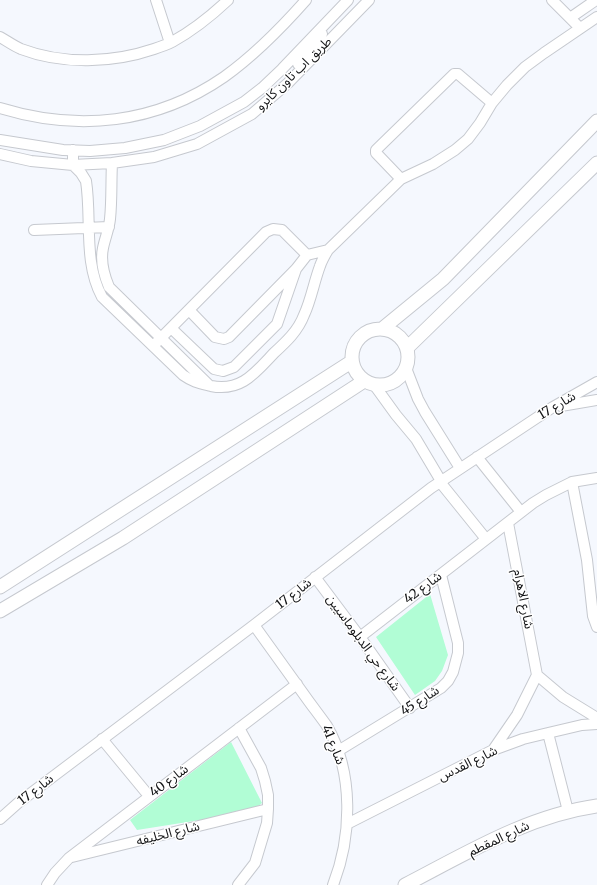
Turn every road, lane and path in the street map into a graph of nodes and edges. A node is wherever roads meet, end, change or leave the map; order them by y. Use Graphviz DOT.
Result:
graph roads {
  1 [pos="156,0"];
  2 [pos="228,0"];
  3 [pos="306,0"];
  4 [pos="348,0"];
  5 [pos="370,0"];
  6 [pos="552,0"];
  7 [pos="596,0"];
  8 [pos="361,4"];
  9 [pos="597,17"];
  10 [pos="570,18"];
  11 [pos="580,28"];
  12 [pos="320,29"];
  13 [pos="0,37"];
  14 [pos="170,43"];
  15 [pos="288,83"];
  16 [pos="492,103"];
  17 [pos="0,108"];
  18 [pos="597,121"];
  19 [pos="0,140"];
  20 [pos="73,150"];
  21 [pos="0,154"];
  22 [pos="112,163"];
  23 [pos="597,163"];
  24 [pos="73,165"];
  25 [pos="401,179"];
  26 [pos="109,227"];
  27 [pos="89,228"];
  28 [pos="34,230"];
  29 [pos="328,250"];
  30 [pos="307,255"];
  31 [pos="296,269"];
  32 [pos="189,310"];
  33 [pos="171,328"];
  34 [pos="382,329"];
  35 [pos="160,339"];
  36 [pos="153,346"];
  37 [pos="407,348"];
  38 [pos="352,362"];
  39 [pos="406,368"];
  40 [pos="597,382"];
  41 [pos="370,384"];
  42 [pos="209,385"];
  43 [pos="597,400"];
  44 [pos="553,407"];
  45 [pos="477,457"];
  46 [pos="460,468"];
  47 [pos="597,478"];
  48 [pos="441,482"];
  49 [pos="572,482"];
  50 [pos="521,512"];
  51 [pos="508,522"];
  52 [pos="486,539"];
  53 [pos="592,559"];
  54 [pos="441,575"];
  55 [pos="315,578"];
  56 [pos="0,587"];
  57 [pos="0,611"];
  58 [pos="254,625"];
  59 [pos="597,627"];
  60 [pos="360,636"];
  61 [pos="538,675"];
  62 [pos="296,684"];
  63 [pos="410,708"];
  64 [pos="597,718"];
  65 [pos="597,724"];
  66 [pos="239,728"];
  67 [pos="548,733"];
  68 [pos="102,739"];
  69 [pos="493,750"];
  70 [pos="338,751"];
  71 [pos="149,796"];
  72 [pos="597,806"];
  73 [pos="268,810"];
  74 [pos="568,811"];
  75 [pos="0,819"];
  76 [pos="347,824"];
  77 [pos="69,858"];
  78 [pos="47,885"];
  79 [pos="238,885"];
  80 [pos="333,885"];
  81 [pos="405,885"];
  1 -- 14 [label="street"];
  2 -- 14 [label="street"];
  3 -- 17 [label="street"];
  4 -- 12 [label="street, طريق اب تاون كايرو"];
  5 -- 8 [label="street, طريق اب تاون كايرو"];
  6 -- 10 [label="street"];
  7 -- 10 [label="street"];
  8 -- 15 [label="street, طريق اب تاون كايرو"];
  9 -- 11 [label="street"];
  10 -- 11 [label="street"];
  11 -- 16 [label="street"];
  12 -- 15 [label="street"];
  12 -- 20 [label="street, طريق اب تاون كايرو"];
  13 -- 14 [label="street"];
  15 -- 22 [label="street, طريق اب تاون كايرو"];
  16 -- 25 [label="street"];
  16 -- 25 [label="street"];
  18 -- 34 [label="main road"];
  19 -- 20 [label="street, طريق اب تاون كايرو"];
  20 -- 24 [label="street"];
  21 -- 24 [label="street, طريق اب تاون كايرو"];
  22 -- 24 [label="street, طريق اب تاون كايرو"];
  22 -- 26 [label="street"];
  23 -- 37 [label="main road"];
  24 -- 27 [label="street"];
  25 -- 29 [label="street"];
  26 -- 27 [label="street"];
  26 -- 35 [label="street"];
  27 -- 28 [label="street"];
  27 -- 36 [label="street"];
  29 -- 30 [label="street"];
  29 -- 42 [label="street"];
  30 -- 31 [label="street"];
  30 -- 32 [label="street"];
  31 -- 32 [label="street"];
  31 -- 33 [label="street"];
  32 -- 33 [label="street"];
  33 -- 35 [label="street"];
  34 -- 37 [label="main road"];
  34 -- 38 [label="main road"];
  35 -- 36 [label="street"];
  35 -- 42 [label="street"];
  36 -- 42 [label="street"];
  37 -- 39 [label="main road"];
  38 -- 41 [label="main road"];
  38 -- 56 [label="main road"];
  39 -- 41 [label="main road"];
  39 -- 46 [label="street"];
  40 -- 44 [label="street, شارع 17"];
  41 -- 48 [label="street"];
  41 -- 57 [label="main road"];
  43 -- 44 [label="street"];
  44 -- 45 [label="street, شارع 17"];
  45 -- 46 [label="street, شارع 17"];
  45 -- 50 [label="street"];
  46 -- 48 [label="street, شارع 17"];
  47 -- 49 [label="street, شارع 42"];
  48 -- 52 [label="street"];
  48 -- 55 [label="street, شارع 17"];
  49 -- 50 [label="street, شارع 42"];
  49 -- 53 [label="street"];
  50 -- 51 [label="street, شارع 42"];
  51 -- 52 [label="street, شارع 42"];
  51 -- 61 [label="street, شارع الاهرام"];
  52 -- 54 [label="street, شارع 42"];
  53 -- 59 [label="street"];
  54 -- 60 [label="street, شارع 42"];
  54 -- 63 [label="street, شارع 45"];
  55 -- 58 [label="street, شارع 17"];
  55 -- 60 [label="street, شارع حي الدبلوماسيين"];
  58 -- 62 [label="street, شارع 41"];
  58 -- 68 [label="street, شارع 17"];
  60 -- 63 [label="street, شارع حي الدبلوماسيين"];
  61 -- 64 [label="street"];
  61 -- 69 [label="street"];
  62 -- 66 [label="street, شارع 40"];
  62 -- 70 [label="street, شارع 41"];
  63 -- 70 [label="street, شارع 45"];
  65 -- 67 [label="street, شارع القدس"];
  66 -- 71 [label="street, شارع 40"];
  66 -- 73 [label="street"];
  67 -- 69 [label="street, شارع القدس"];
  67 -- 74 [label="street"];
  68 -- 71 [label="street"];
  68 -- 75 [label="street, شارع 17"];
  69 -- 76 [label="street, شارع القدس"];
  70 -- 76 [label="street, شارع 41"];
  71 -- 77 [label="street, شارع 40"];
  72 -- 74 [label="main road, شارع المقطم"];
  73 -- 77 [label="street, شارع الخليفه"];
  73 -- 79 [label="street"];
  74 -- 81 [label="main road, شارع المقطم"];
  76 -- 80 [label="street, شارع 41"];
  77 -- 78 [label="street, شارع 40"];
}
